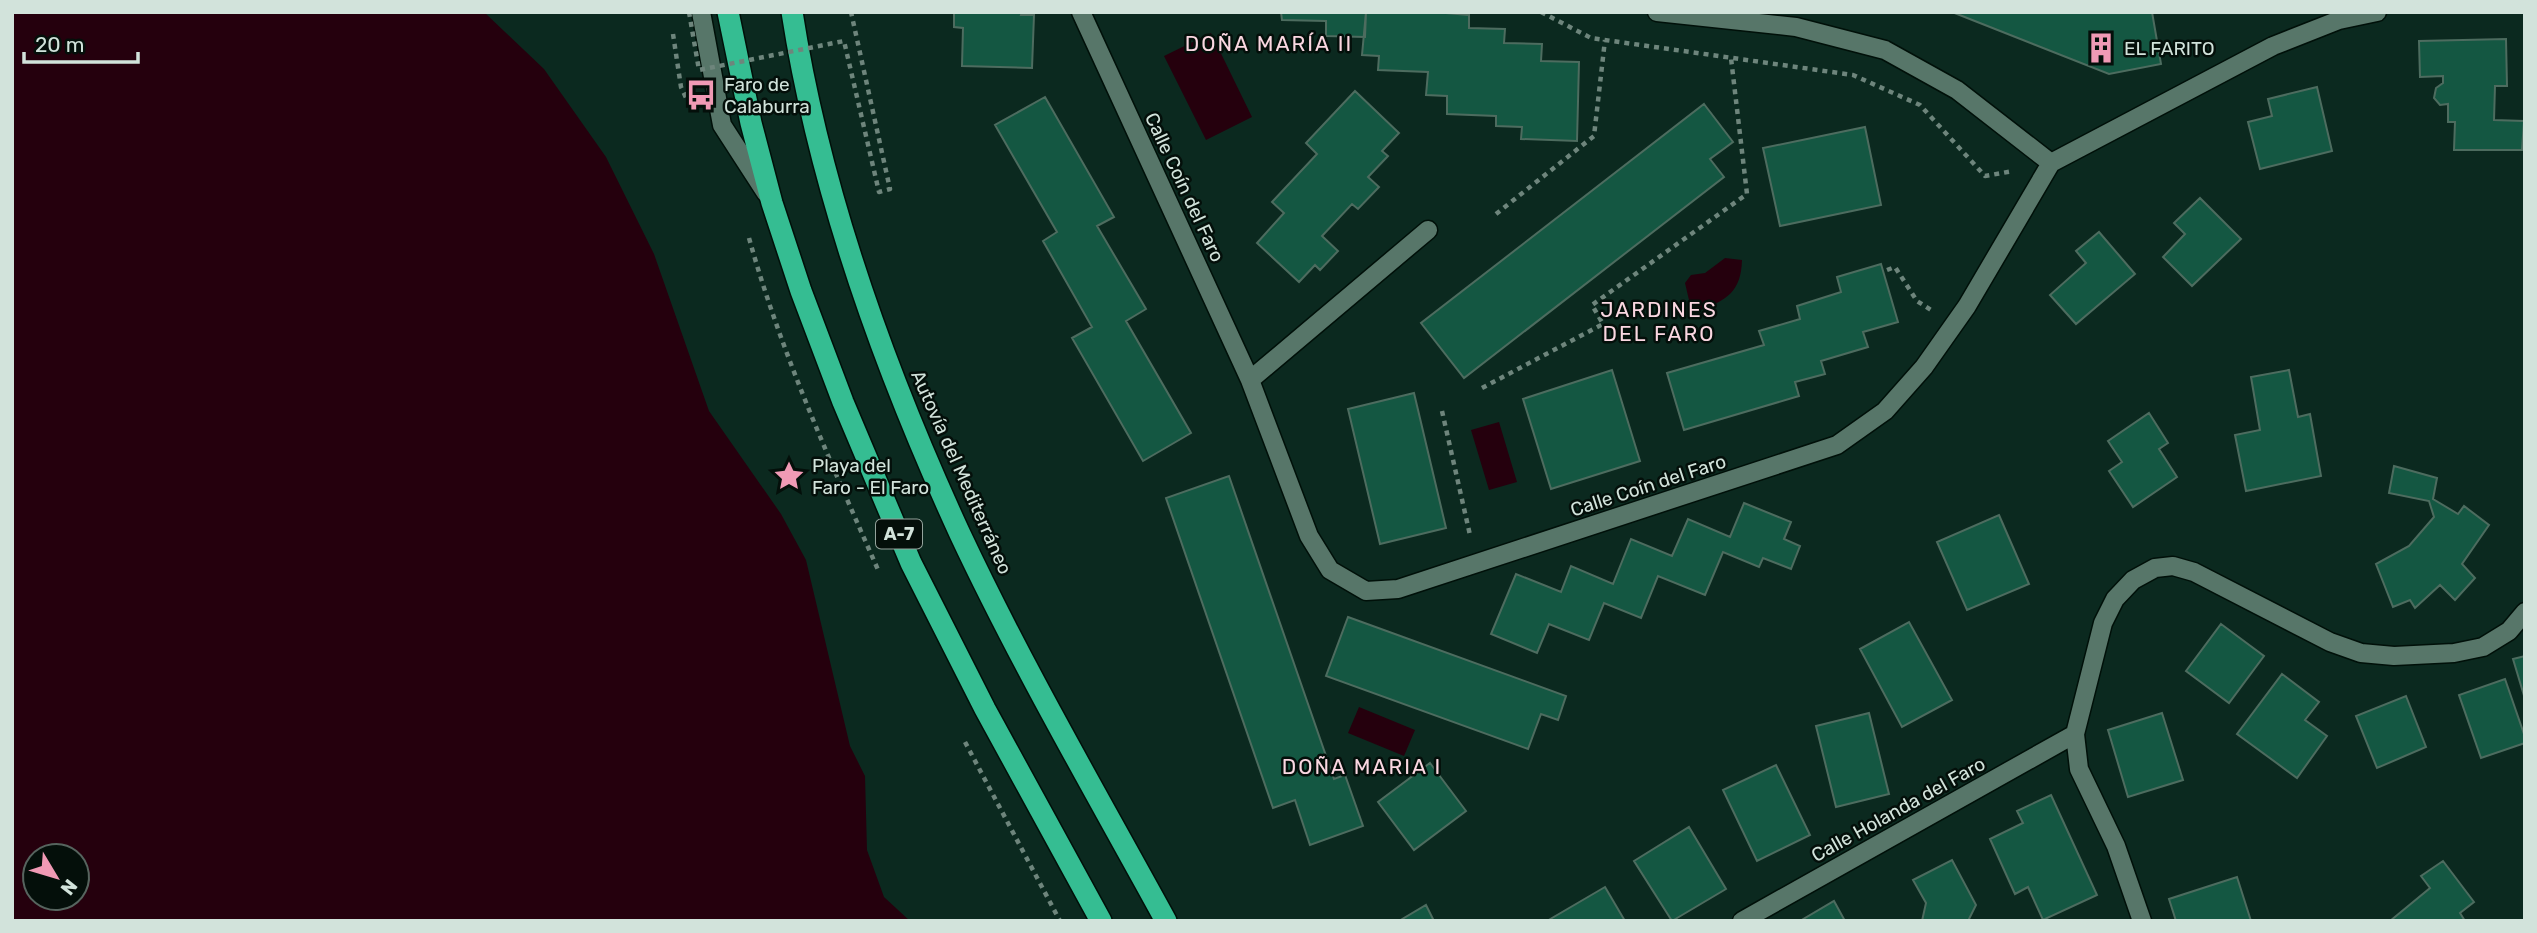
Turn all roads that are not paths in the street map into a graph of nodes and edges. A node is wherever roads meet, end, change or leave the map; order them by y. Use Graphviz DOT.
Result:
graph roads {
  1 [pos="701,12"];
  2 [pos="729,12"];
  3 [pos="792,12"];
  4 [pos="1081,12"];
  5 [pos="1657,12"];
  6 [pos="2377,12"];
  7 [pos="2051,163"];
  8 [pos="772,203"];
  9 [pos="1428,230"];
  10 [pos="1250,380"];
  11 [pos="2525,612"];
  12 [pos="2075,734"];
  13 [pos="1101,921"];
  14 [pos="1166,921"];
  15 [pos="1742,921"];
  16 [pos="2143,921"];
  1 -- 8 [label="street"];
  2 -- 8 [label="highway, A-7"];
  3 -- 14 [label="highway, Autovía del Mediterráneo"];
  4 -- 10 [label="street, Calle Coín del Faro"];
  5 -- 7 [label="street"];
  6 -- 7 [label="street"];
  7 -- 10 [label="street, Calle Coín del Faro"];
  8 -- 13 [label="highway, A-7"];
  9 -- 10 [label="street"];
  11 -- 12 [label="street"];
  12 -- 15 [label="street, Calle Holanda del Faro"];
  12 -- 16 [label="street"];
}
